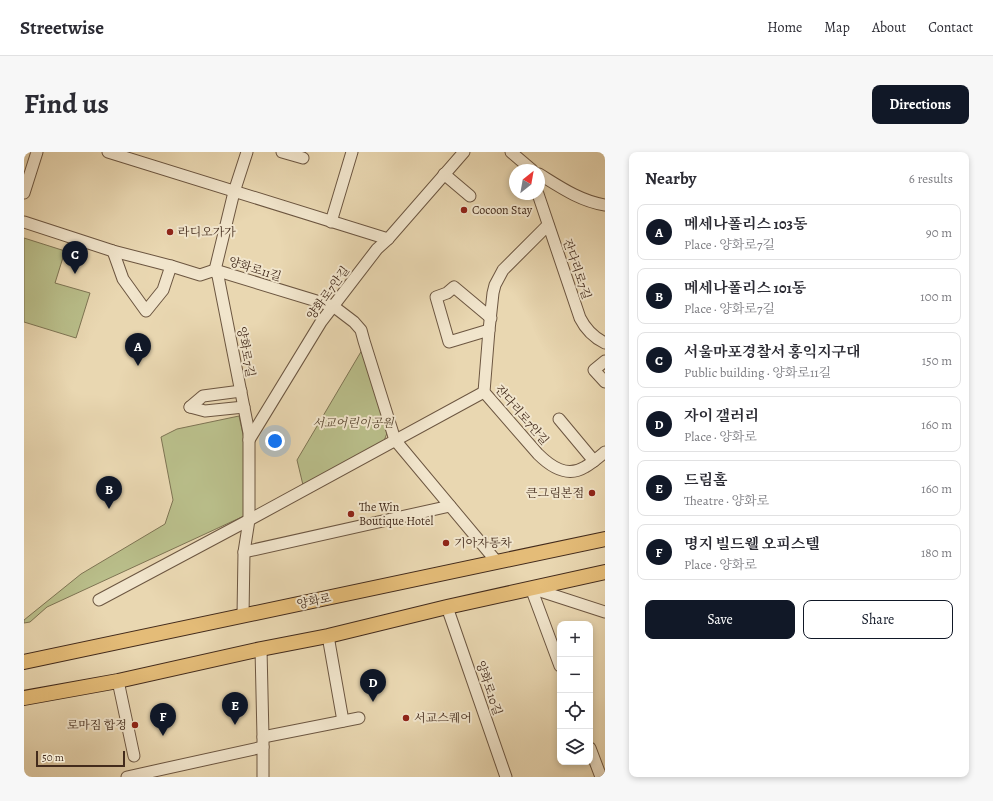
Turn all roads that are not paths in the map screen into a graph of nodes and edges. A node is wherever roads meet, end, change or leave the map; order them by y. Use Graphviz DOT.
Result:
graph roads {
  1 [pos="37,152"];
  2 [pos="108,152"];
  3 [pos="247,152"];
  4 [pos="282,152"];
  5 [pos="352,152"];
  6 [pos="464,152"];
  7 [pos="511,152"];
  8 [pos="303,158"];
  9 [pos="525,164"];
  10 [pos="444,174"];
  11 [pos="545,178"];
  12 [pos="234,192"];
  13 [pos="24,193"];
  14 [pos="470,196"];
  15 [pos="540,200"];
  16 [pos="605,205"];
  17 [pos="24,222"];
  18 [pos="331,222"];
  19 [pos="548,225"];
  20 [pos="388,239"];
  21 [pos="113,251"];
  22 [pos="171,266"];
  23 [pos="215,270"];
  24 [pos="333,306"];
  25 [pos="491,318"];
  26 [pos="489,330"];
  27 [pos="605,343"];
  28 [pos="605,361"];
  29 [pos="605,382"];
  30 [pos="241,391"];
  31 [pos="484,392"];
  32 [pos="244,407"];
  33 [pos="559,419"];
  34 [pos="249,440"];
  35 [pos="395,440"];
  36 [pos="605,452"];
  37 [pos="594,461"];
  38 [pos="450,506"];
  39 [pos="249,520"];
  40 [pos="605,539"];
  41 [pos="244,552"];
  42 [pos="497,562"];
  43 [pos="605,572"];
  44 [pos="531,588"];
  45 [pos="100,600"];
  46 [pos="447,607"];
  47 [pos="605,612"];
  48 [pos="243,616"];
  49 [pos="328,636"];
  50 [pos="261,649"];
  51 [pos="557,658"];
  52 [pos="24,662"];
  53 [pos="118,681"];
  54 [pos="24,698"];
  55 [pos="359,718"];
  56 [pos="343,721"];
  57 [pos="263,742"];
  58 [pos="134,756"];
  59 [pos="593,756"];
  60 [pos="127,777"];
  61 [pos="263,777"];
  62 [pos="506,777"];
  63 [pos="601,777"];
  1 -- 13 [label="street"];
  2 -- 12 [label="street"];
  3 -- 12 [label="street"];
  4 -- 8 [label="street"];
  5 -- 18 [label="street"];
  6 -- 10 [label="street, 양화로7안길"];
  7 -- 9 [label="street"];
  10 -- 14 [label="street"];
  10 -- 20 [label="street, 양화로7안길"];
  11 -- 16 [label="street"];
  12 -- 18 [label="street"];
  12 -- 23 [label="street"];
  15 -- 19 [label="street, 잔다리로7길"];
  17 -- 21 [label="street, 양화로11길"];
  18 -- 20 [label="street"];
  19 -- 25 [label="street, 잔다리로7안길"];
  19 -- 27 [label="street, 잔다리로7길"];
  20 -- 24 [label="street, 양화로7안길"];
  21 -- 22 [label="street, 양화로11길"];
  21 -- 22 [label="street"];
  22 -- 23 [label="street, 양화로11길"];
  23 -- 24 [label="street, 양화로11길"];
  23 -- 30 [label="street, 양화로7길"];
  24 -- 34 [label="street, 양화로7안길"];
  24 -- 35 [label="street, 양화로11길"];
  25 -- 26 [label="street, 잔다리로7안길"];
  25 -- 26 [label="street"];
  26 -- 31 [label="street, 잔다리로7안길"];
  28 -- 29 [label="street"];
  30 -- 32 [label="street, 양화로7길"];
  30 -- 32 [label="street"];
  31 -- 35 [label="street"];
  31 -- 37 [label="street, 잔다리로7안길"];
  32 -- 34 [label="street, 양화로7길"];
  33 -- 37 [label="street, 잔다리로7안길"];
  34 -- 39 [label="street, 양화로7길"];
  35 -- 38 [label="street, 양화로11길"];
  35 -- 39 [label="street"];
  36 -- 37 [label="street, 잔다리로7안길"];
  38 -- 41 [label="street"];
  38 -- 42 [label="street, 양화로11길"];
  39 -- 41 [label="street, 양화로7길"];
  39 -- 45 [label="street"];
  40 -- 42 [label="main road, 양화로"];
  41 -- 48 [label="street, 양화로7길"];
  42 -- 48 [label="main road, 양화로"];
  43 -- 44 [label="main road"];
  44 -- 46 [label="main road"];
  44 -- 47 [label="street"];
  44 -- 51 [label="street"];
  46 -- 49 [label="main road"];
  46 -- 62 [label="street, 양화로10길"];
  48 -- 52 [label="main road, 양화로"];
  49 -- 50 [label="main road"];
  49 -- 56 [label="street"];
  50 -- 53 [label="main road"];
  50 -- 57 [label="street"];
  53 -- 54 [label="main road"];
  53 -- 58 [label="street"];
  55 -- 56 [label="street"];
  56 -- 57 [label="street"];
  57 -- 60 [label="street"];
  57 -- 61 [label="street"];
  59 -- 63 [label="street"];
}
